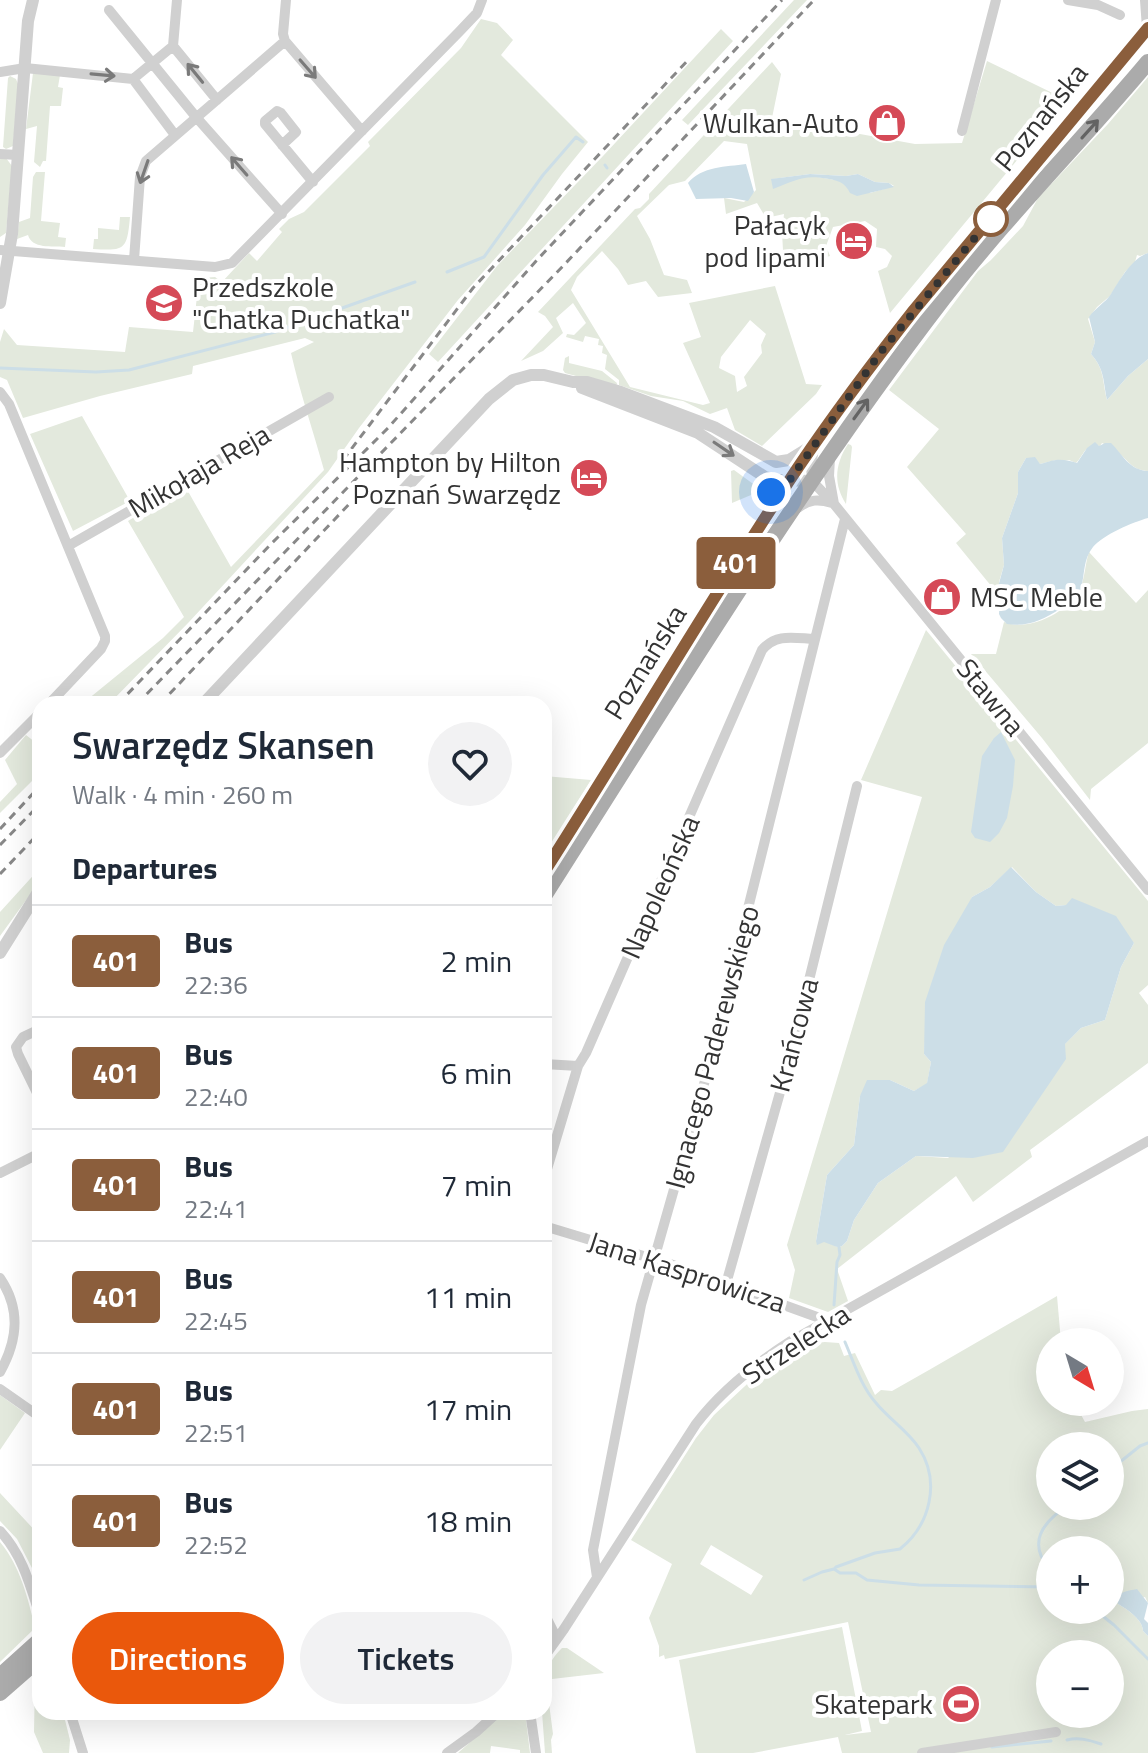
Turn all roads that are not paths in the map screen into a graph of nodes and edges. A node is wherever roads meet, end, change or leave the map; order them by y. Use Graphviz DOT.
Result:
graph roads {
  1 [pos="30,0"];
  2 [pos="177,0"];
  3 [pos="286,0"];
  4 [pos="482,0"];
  5 [pos="996,0"];
  6 [pos="1068,0"];
  7 [pos="1146,0"];
  8 [pos="109,10"];
  9 [pos="1120,15"];
  10 [pos="1148,28"];
  11 [pos="285,41"];
  12 [pos="173,46"];
  13 [pos="1148,62"];
  14 [pos="152,63"];
  15 [pos="25,68"];
  16 [pos="0,72"];
  17 [pos="133,79"];
  18 [pos="217,100"];
  19 [pos="196,117"];
  20 [pos="362,131"];
  21 [pos="962,131"];
  22 [pos="175,135"];
  23 [pos="282,145"];
  24 [pos="0,154"];
  25 [pos="18,155"];
  26 [pos="313,182"];
  27 [pos="282,214"];
  28 [pos="5,250"];
  29 [pos="134,260"];
  30 [pos="0,303"];
  31 [pos="573,382"];
  32 [pos="0,392"];
  33 [pos="329,397"];
  34 [pos="815,442"];
  35 [pos="831,453"];
  36 [pos="776,462"];
  37 [pos="765,477"];
  38 [pos="789,481"];
  39 [pos="812,481"];
  40 [pos="834,504"];
  41 [pos="773,507"];
  42 [pos="845,519"];
  43 [pos="783,525"];
  44 [pos="68,546"];
  45 [pos="814,639"];
  46 [pos="57,696"];
  47 [pos="211,696"];
  48 [pos="32,721"];
  49 [pos="0,753"];
  50 [pos="857,786"];
  51 [pos="552,860"];
  52 [pos="552,883"];
  53 [pos="1148,890"];
  54 [pos="32,902"];
  55 [pos="0,953"];
  56 [pos="32,1033"];
  57 [pos="552,1064"];
  58 [pos="578,1066"];
  59 [pos="32,1083"];
  60 [pos="1148,1141"];
  61 [pos="552,1152"];
  62 [pos="32,1157"];
  63 [pos="0,1173"];
  64 [pos="552,1228"];
  65 [pos="653,1258"];
  66 [pos="0,1278"];
  67 [pos="726,1284"];
  68 [pos="828,1321"];
  69 [pos="0,1372"];
  70 [pos="0,1389"];
  71 [pos="32,1411"];
  72 [pos="0,1531"];
  73 [pos="597,1577"];
  74 [pos="32,1592"];
  75 [pos="552,1629"];
  76 [pos="552,1645"];
  77 [pos="32,1660"];
  78 [pos="0,1676"];
  79 [pos="0,1693"];
  80 [pos="72,1720"];
  81 [pos="489,1720"];
  82 [pos="531,1720"];
  83 [pos="1056,1732"];
  84 [pos="80,1749"];
  85 [pos="447,1753"];
  86 [pos="536,1753"];
  87 [pos="922,1753"];
  1 -- 15 [label="street"];
  2 -- 12 [label="street"];
  3 -- 11 [label="street"];
  4 -- 20 [label="street"];
  5 -- 21 [label="street"];
  6 -- 9 [label="street"];
  7 -- 10 [label="street"];
  8 -- 14 [label="street"];
  10 -- 34 [label="main road, Poznańska"];
  11 -- 18 [label="street"];
  11 -- 20 [label="street, one-way"];
  12 -- 14 [label="street"];
  18 -- 12 [label="street, one-way"];
  35 -- 13 [label="main road, Poznańska, one-way"];
  14 -- 17 [label="street"];
  14 -- 19 [label="street"];
  15 -- 16 [label="street"];
  15 -- 17 [label="street, one-way"];
  15 -- 25 [label="street"];
  17 -- 22 [label="street"];
  18 -- 19 [label="street"];
  19 -- 22 [label="street"];
  27 -- 19 [label="street, one-way"];
  20 -- 26 [label="street"];
  22 -- 29 [label="street, one-way"];
  23 -- 26 [label="street"];
  24 -- 25 [label="street"];
  25 -- 28 [label="street"];
  26 -- 27 [label="street"];
  27 -- 29 [label="street"];
  28 -- 29 [label="street"];
  28 -- 30 [label="street"];
  31 -- 36 [label="street"];
  31 -- 37 [label="street, one-way"];
  31 -- 47 [label="street"];
  32 -- 44 [label="street"];
  33 -- 44 [label="street, Mikołaja Reja"];
  34 -- 36 [label="street"];
  34 -- 38 [label="main road, Poznańska"];
  34 -- 39 [label="street"];
  35 -- 39 [label="main road, Poznańska"];
  35 -- 40 [label="street"];
  36 -- 38 [label="street"];
  37 -- 38 [label="street"];
  37 -- 41 [label="street"];
  38 -- 39 [label="street"];
  38 -- 41 [label="main road, Poznańska"];
  38 -- 43 [label="street"];
  39 -- 40 [label="street, Stawna"];
  39 -- 43 [label="main road, Poznańska"];
  40 -- 42 [label="street, Stawna"];
  40 -- 43 [label="street"];
  41 -- 51 [label="main road, Poznańska"];
  42 -- 45 [label="street, Ignacego Paderewskiego"];
  42 -- 53 [label="street, Stawna"];
  43 -- 52 [label="main road, Poznańska"];
  44 -- 46 [label="street"];
  45 -- 58 [label="street, Napoleońska"];
  45 -- 65 [label="street, Ignacego Paderewskiego"];
  48 -- 49 [label="street"];
  50 -- 67 [label="street, Krańcowa"];
  54 -- 55 [label="street"];
  56 -- 59 [label="street"];
  57 -- 58 [label="street"];
  58 -- 61 [label="street, Napoleońska"];
  60 -- 68 [label="street, Strzelecka"];
  62 -- 63 [label="street"];
  64 -- 65 [label="street, Jana Kasprowicza"];
  65 -- 67 [label="street, Jana Kasprowicza"];
  65 -- 73 [label="street, Ignacego Paderewskiego"];
  66 -- 69 [label="street"];
  67 -- 68 [label="street, Jana Kasprowicza"];
  68 -- 73 [label="street, Strzelecka"];
  70 -- 71 [label="street"];
  72 -- 74 [label="street"];
  73 -- 76 [label="street, Strzelecka"];
  75 -- 76 [label="street"];
  77 -- 78 [label="main road"];
  77 -- 79 [label="main road"];
  80 -- 84 [label="street"];
  81 -- 85 [label="street"];
  82 -- 86 [label="street"];
  83 -- 87 [label="street"];
}
